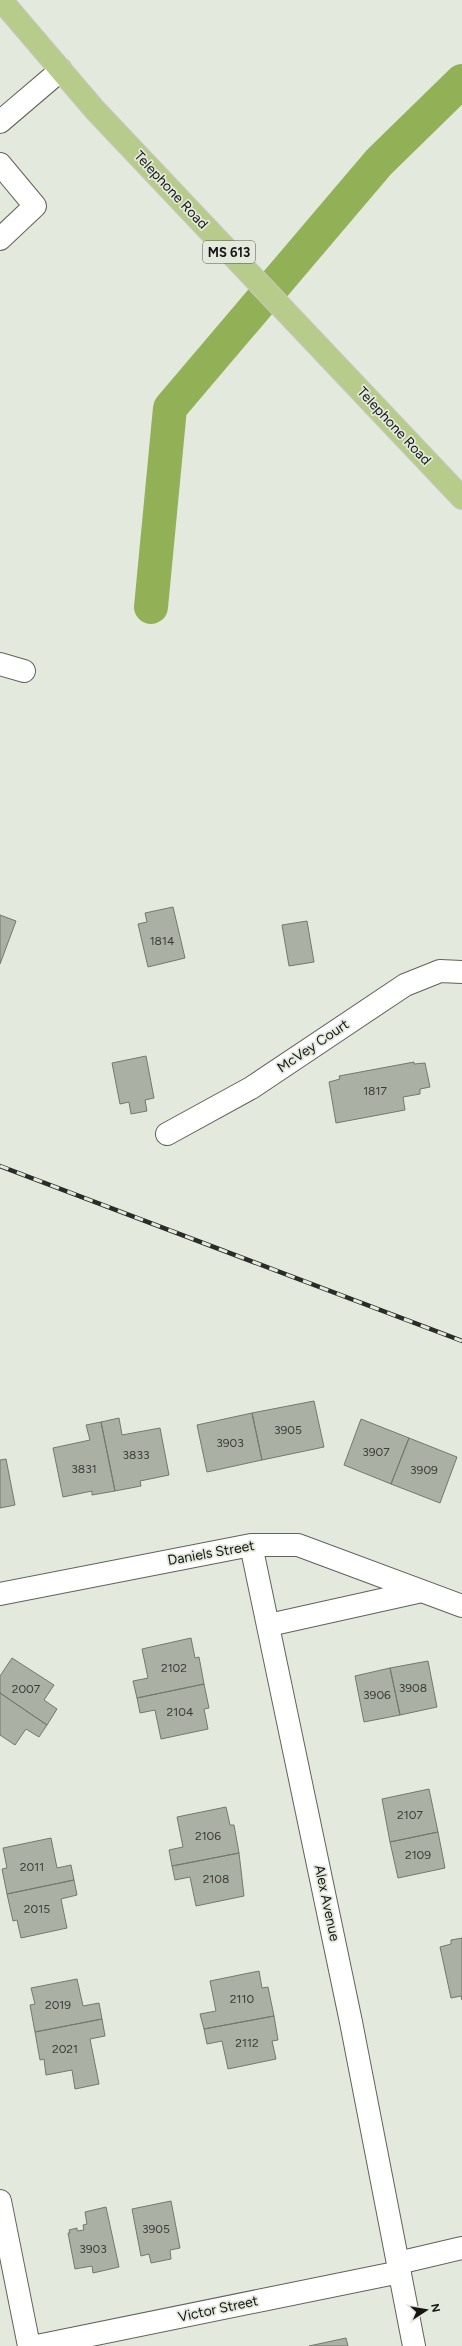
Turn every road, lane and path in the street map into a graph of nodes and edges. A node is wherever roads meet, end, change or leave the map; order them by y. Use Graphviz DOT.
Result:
graph roads {
  1 [pos="1,0"];
  2 [pos="62,70"];
  3 [pos="0,122"];
  4 [pos="0,164"];
  5 [pos="0,239"];
  6 [pos="462,498"];
  7 [pos="0,664"];
  8 [pos="24,671"];
  9 [pos="462,972"];
  10 [pos="167,1134"];
  11 [pos="251,1545"];
  12 [pos="422,1591"];
  13 [pos="0,1594"];
  14 [pos="462,1606"];
  15 [pos="269,1625"];
  16 [pos="0,2201"];
  17 [pos="462,2248"];
  18 [pos="399,2267"];
  19 [pos="29,2346"];
  20 [pos="37,2346"];
  21 [pos="414,2346"];
  1 -- 2 [label="main road, Telephone Road / MS 613"];
  2 -- 3 [label="street"];
  2 -- 6 [label="main road, Telephone Road / MS 613"];
  4 -- 5 [label="street"];
  7 -- 8 [label="street"];
  9 -- 10 [label="street, McVey Court"];
  11 -- 12 [label="street, Daniels Street"];
  11 -- 13 [label="street, Daniels Street"];
  11 -- 15 [label="street, Alex Avenue"];
  12 -- 14 [label="street, Daniels Street"];
  12 -- 15 [label="street"];
  15 -- 18 [label="street, Alex Avenue"];
  16 -- 19 [label="street"];
  17 -- 18 [label="street, Victor Street"];
  18 -- 20 [label="street, Victor Street"];
  18 -- 21 [label="street, Alex Avenue"];
}
